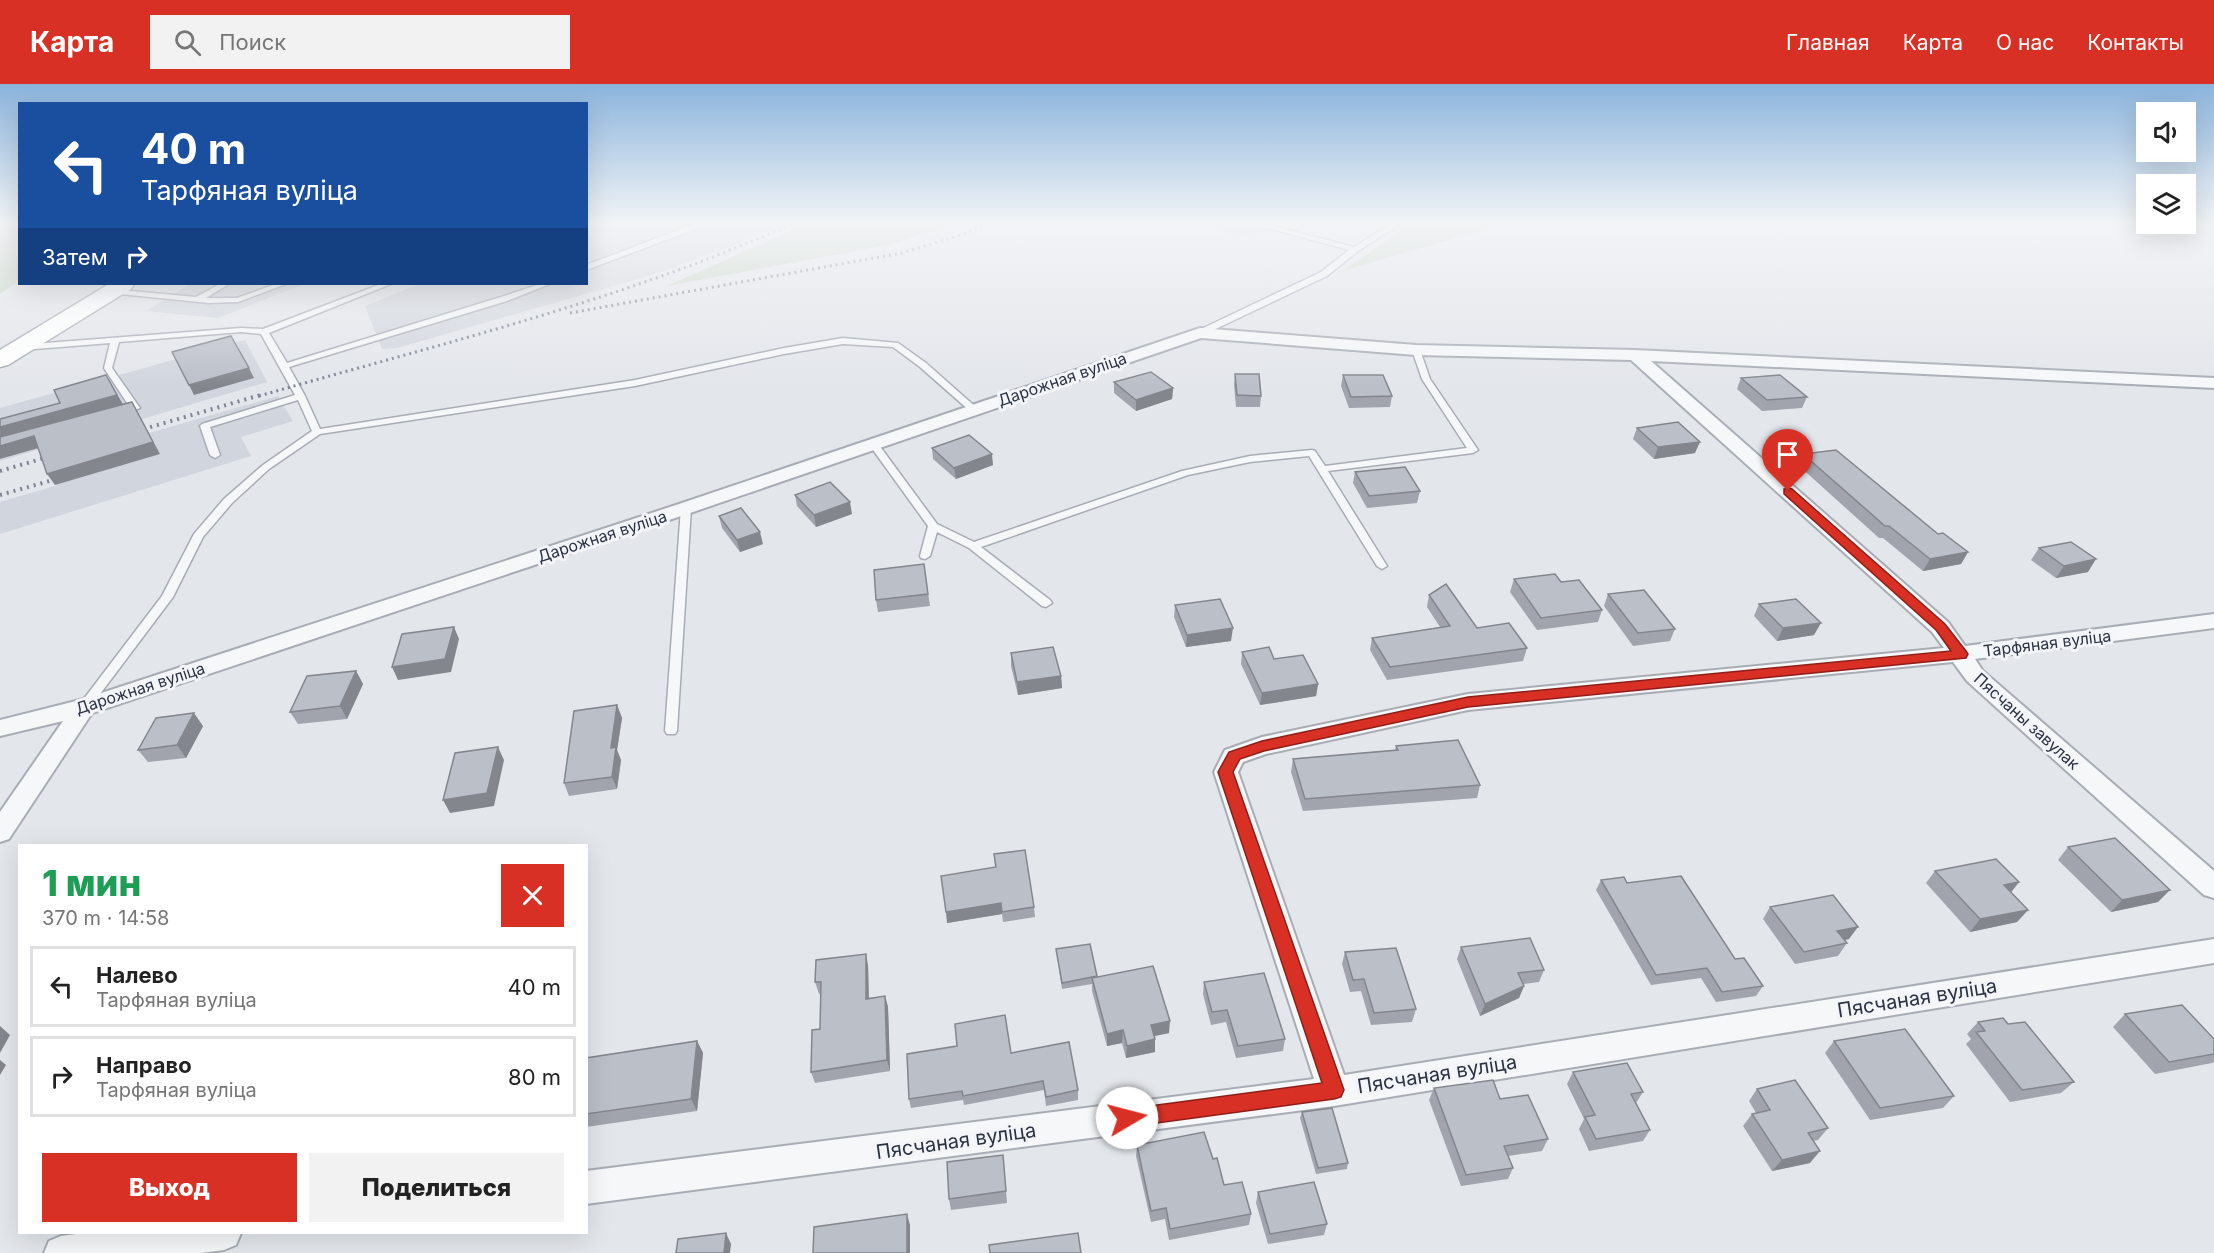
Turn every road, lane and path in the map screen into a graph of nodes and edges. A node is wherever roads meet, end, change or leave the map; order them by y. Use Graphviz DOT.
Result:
graph roads {
  1 [pos="1319,277"];
  2 [pos="223,285"];
  3 [pos="279,285"];
  4 [pos="384,285"];
  5 [pos="543,285"];
  6 [pos="117,287"];
  7 [pos="197,300"];
  8 [pos="264,332"];
  9 [pos="1200,333"];
  10 [pos="115,340"];
  11 [pos="1416,350"];
  12 [pos="9,354"];
  13 [pos="1635,355"];
  14 [pos="285,366"];
  15 [pos="2214,383"];
  16 [pos="301,396"];
  17 [pos="973,409"];
  18 [pos="112,414"];
  19 [pos="317,432"];
  20 [pos="873,442"];
  21 [pos="215,455"];
  22 [pos="1322,469"];
  23 [pos="686,508"];
  24 [pos="933,526"];
  25 [pos="973,546"];
  26 [pos="925,556"];
  27 [pos="1382,566"];
  28 [pos="1046,603"];
  29 [pos="2214,621"];
  30 [pos="1961,654"];
  31 [pos="84,707"];
  32 [pos="0,728"];
  33 [pos="671,731"];
  34 [pos="0,832"];
  35 [pos="2214,887"];
  36 [pos="2214,951"];
  37 [pos="1334,1090"];
  38 [pos="588,1188"];
  39 [pos="216,1234"];
  40 [pos="62,1253"];
  1 -- 9 [label="lane"];
  2 -- 7 [label="lane"];
  3 -- 7 [label="lane"];
  4 -- 8 [label="lane"];
  5 -- 14 [label="lane"];
  6 -- 7 [label="lane"];
  6 -- 12 [label="main road"];
  8 -- 10 [label="lane"];
  8 -- 14 [label="lane"];
  9 -- 11 [label="street"];
  9 -- 17 [label="street, Дарожная вуліца"];
  10 -- 12 [label="lane"];
  10 -- 18 [label="lane"];
  11 -- 13 [label="street"];
  11 -- 22 [label="lane"];
  13 -- 15 [label="street"];
  13 -- 30 [label="street, Пясчаны завулак"];
  14 -- 16 [label="lane"];
  16 -- 19 [label="lane"];
  16 -- 21 [label="lane"];
  17 -- 19 [label="lane"];
  17 -- 20 [label="street, Дарожная вуліца"];
  19 -- 31 [label="lane"];
  20 -- 23 [label="street, Дарожная вуліца"];
  20 -- 24 [label="lane"];
  22 -- 25 [label="lane"];
  22 -- 27 [label="lane"];
  23 -- 31 [label="street, Дарожная вуліца"];
  23 -- 33 [label="lane"];
  24 -- 25 [label="lane"];
  24 -- 26 [label="lane"];
  25 -- 28 [label="lane"];
  29 -- 30 [label="street, Тарфяная вуліца"];
  30 -- 35 [label="street, Пясчаны завулак"];
  30 -- 37 [label="street, Тарфяная вуліца"];
  31 -- 32 [label="street, Дарожная вуліца"];
  31 -- 34 [label="street"];
  36 -- 37 [label="street, Пясчаная вуліца"];
  37 -- 38 [label="street, Пясчаная вуліца"];
  39 -- 40 [label="street"];
}
